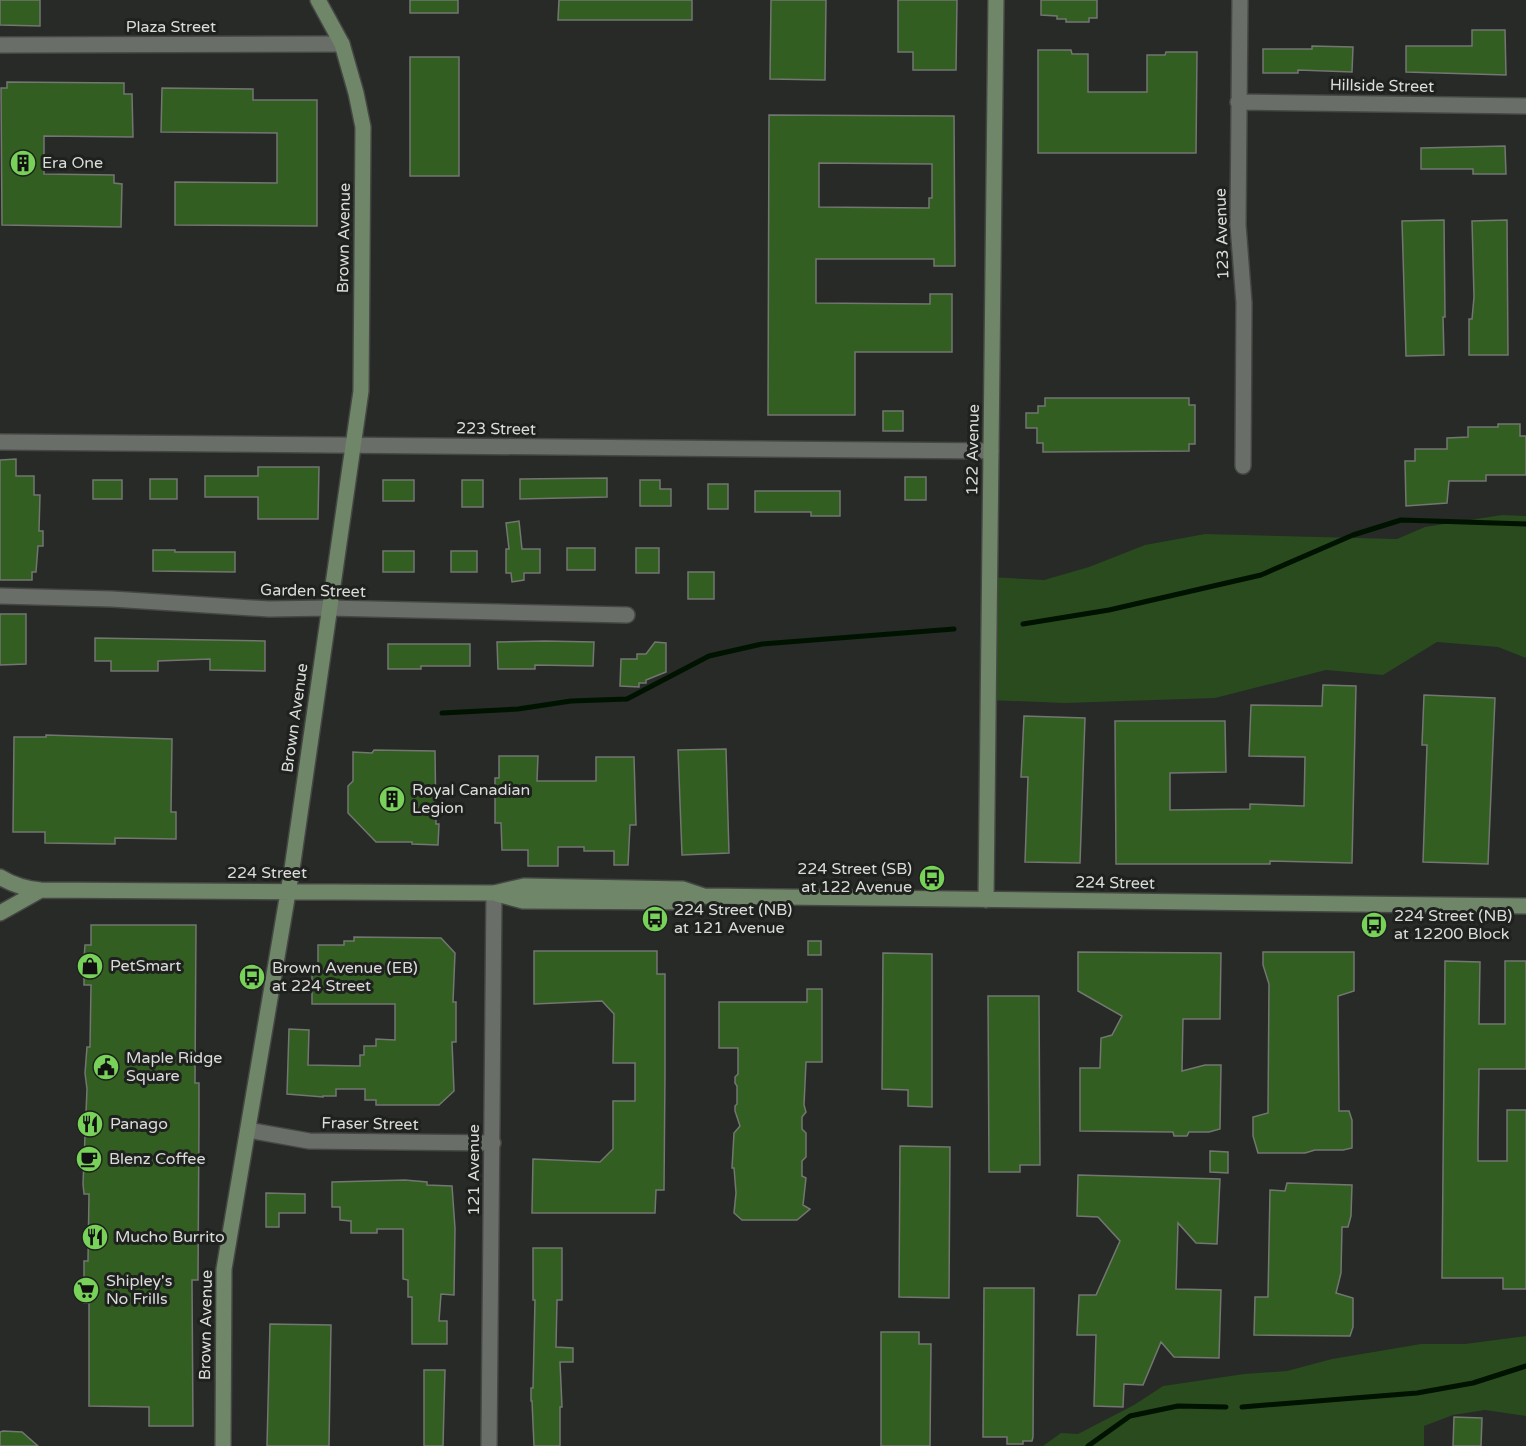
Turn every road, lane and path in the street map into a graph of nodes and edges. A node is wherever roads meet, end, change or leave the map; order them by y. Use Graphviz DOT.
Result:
graph roads {
  1 [pos="318,0"];
  2 [pos="996,0"];
  3 [pos="1240,0"];
  4 [pos="342,44"];
  5 [pos="0,45"];
  6 [pos="1238,102"];
  7 [pos="1526,106"];
  8 [pos="0,442"];
  9 [pos="353,445"];
  10 [pos="991,451"];
  11 [pos="1244,466"];
  12 [pos="0,596"];
  13 [pos="329,609"];
  14 [pos="627,615"];
  15 [pos="0,877"];
  16 [pos="41,891"];
  17 [pos="289,891"];
  18 [pos="494,893"];
  19 [pos="986,900"];
  20 [pos="1526,906"];
  21 [pos="0,913"];
  22 [pos="248,1130"];
  23 [pos="493,1143"];
  24 [pos="223,1446"];
  25 [pos="489,1446"];
  1 -- 4 [label="street, Brown Avenue"];
  2 -- 10 [label="street, 122 Avenue"];
  3 -- 6 [label="street, 123 Avenue"];
  4 -- 5 [label="street, Plaza Street"];
  4 -- 9 [label="street, Brown Avenue"];
  6 -- 7 [label="street, Hillside Street"];
  6 -- 11 [label="street, 123 Avenue"];
  8 -- 9 [label="street, 223 Street"];
  9 -- 10 [label="street, 223 Street"];
  9 -- 13 [label="street, Brown Avenue"];
  10 -- 19 [label="street, 122 Avenue"];
  12 -- 13 [label="street, Garden Street"];
  13 -- 14 [label="street, Garden Street"];
  13 -- 17 [label="street, Brown Avenue"];
  15 -- 16 [label="street, 224 Street"];
  16 -- 17 [label="street, 224 Street"];
  16 -- 21 [label="street, 224 Street"];
  17 -- 18 [label="street, 224 Street"];
  17 -- 22 [label="street, Brown Avenue"];
  18 -- 19 [label="street, 224 Street"];
  18 -- 23 [label="street, 121 Avenue"];
  19 -- 20 [label="street, 224 Street"];
  22 -- 23 [label="street, Fraser Street"];
  22 -- 24 [label="street, Brown Avenue"];
  23 -- 25 [label="street, 121 Avenue"];
}
